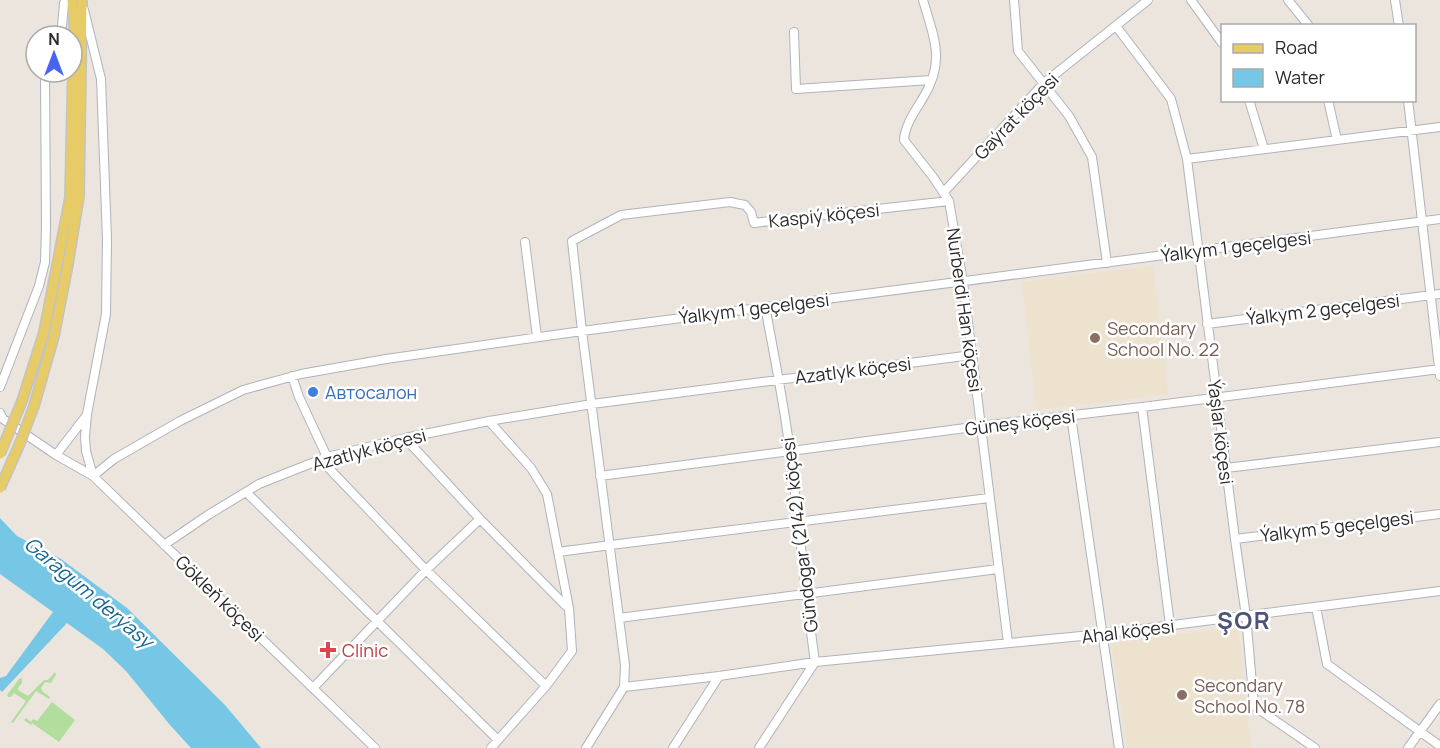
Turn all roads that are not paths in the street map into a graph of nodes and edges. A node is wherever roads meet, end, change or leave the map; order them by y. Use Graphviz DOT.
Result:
graph roads {
  1 [pos="923,0"];
  2 [pos="1014,0"];
  3 [pos="1148,0"];
  4 [pos="1191,0"];
  5 [pos="1288,0"];
  6 [pos="1395,0"];
  7 [pos="72,1"];
  8 [pos="63,24"];
  9 [pos="1307,24"];
  10 [pos="1398,24"];
  11 [pos="1116,26"];
  12 [pos="794,32"];
  13 [pos="1221,42"];
  14 [pos="931,80"];
  15 [pos="1044,83"];
  16 [pos="45,84"];
  17 [pos="1250,102"];
  18 [pos="1328,102"];
  19 [pos="1408,102"];
  20 [pos="1440,127"];
  21 [pos="1412,131"];
  22 [pos="1337,140"];
  23 [pos="1264,149"];
  24 [pos="1186,159"];
  25 [pos="944,192"];
  26 [pos="949,201"];
  27 [pos="1440,219"];
  28 [pos="1422,222"];
  29 [pos="525,242"];
  30 [pos="1198,252"];
  31 [pos="1107,263"];
  32 [pos="963,282"];
  33 [pos="1440,294"];
  34 [pos="1431,295"];
  35 [pos="765,306"];
  36 [pos="1207,324"];
  37 [pos="582,331"];
  38 [pos="537,337"];
  39 [pos="972,355"];
  40 [pos="1440,369"];
  41 [pos="292,376"];
  42 [pos="1440,376"];
  43 [pos="779,380"];
  44 [pos="0,387"];
  45 [pos="1217,397"];
  46 [pos="592,404"];
  47 [pos="1142,407"];
  48 [pos="0,413"];
  49 [pos="87,414"];
  50 [pos="1071,416"];
  51 [pos="489,421"];
  52 [pos="981,426"];
  53 [pos="405,438"];
  54 [pos="1440,442"];
  55 [pos="790,451"];
  56 [pos="0,454"];
  57 [pos="56,455"];
  58 [pos="324,458"];
  59 [pos="1226,468"];
  60 [pos="93,476"];
  61 [pos="600,476"];
  62 [pos="0,488"];
  63 [pos="246,492"];
  64 [pos="989,498"];
  65 [pos="1440,514"];
  66 [pos="480,519"];
  67 [pos="798,522"];
  68 [pos="1235,538"];
  69 [pos="164,545"];
  70 [pos="610,545"];
  71 [pos="558,552"];
  72 [pos="998,568"];
  73 [pos="426,570"];
  74 [pos="1440,591"];
  75 [pos="805,593"];
  76 [pos="1316,607"];
  77 [pos="569,608"];
  78 [pos="1246,616"];
  79 [pos="619,618"];
  80 [pos="378,622"];
  81 [pos="1170,625"];
  82 [pos="1102,634"];
  83 [pos="1008,643"];
  84 [pos="815,662"];
  85 [pos="719,676"];
  86 [pos="546,686"];
  87 [pos="624,687"];
  88 [pos="313,688"];
  89 [pos="1440,705"];
  90 [pos="1420,732"];
  91 [pos="498,740"];
  92 [pos="1440,746"];
  93 [pos="375,748"];
  94 [pos="491,748"];
  95 [pos="586,748"];
  96 [pos="673,748"];
  97 [pos="759,748"];
  98 [pos="1119,748"];
  99 [pos="1315,748"];
  100 [pos="1408,748"];
  1 -- 14 [label="street, Nurberdi Han köçesi"];
  2 -- 15 [label="street"];
  3 -- 11 [label="street, Gaýrat köçesi"];
  4 -- 13 [label="street"];
  5 -- 9 [label="street"];
  6 -- 10 [label="street"];
  7 -- 8 [label="street"];
  7 -- 49 [label="street"];
  7 -- 56 [label="main road, bridge"];
  7 -- 62 [label="main road, bridge"];
  11 -- 15 [label="street, Gaýrat köçesi"];
  11 -- 24 [label="street, Ýaşlar köçesi"];
  12 -- 14 [label="street"];
  14 -- 25 [label="street, Nurberdi Han köçesi"];
  15 -- 25 [label="street, Gaýrat köçesi"];
  15 -- 31 [label="street"];
  16 -- 44 [label="street"];
  17 -- 23 [label="street"];
  18 -- 22 [label="street"];
  19 -- 21 [label="street"];
  20 -- 21 [label="street"];
  21 -- 22 [label="street"];
  21 -- 28 [label="street"];
  22 -- 23 [label="street"];
  23 -- 24 [label="street"];
  24 -- 30 [label="street, Ýaşlar köçesi"];
  25 -- 26 [label="street, Nurberdi Han köçesi"];
  26 -- 32 [label="street, Nurberdi Han köçesi"];
  26 -- 37 [label="street, Kaspiý köçesi"];
  27 -- 28 [label="street, Ýalkym 1 geçelgesi"];
  28 -- 30 [label="street, Ýalkym 1 geçelgesi"];
  28 -- 34 [label="street"];
  29 -- 38 [label="street"];
  30 -- 31 [label="street, Ýalkym 1 geçelgesi"];
  30 -- 36 [label="street, Ýaşlar köçesi"];
  31 -- 32 [label="street, Ýalkym 1 geçelgesi"];
  32 -- 35 [label="street, Ýalkym 1 geçelgesi"];
  32 -- 39 [label="street, Nurberdi Han köçesi"];
  33 -- 34 [label="street, Ýalkym 2 geçelgesi"];
  34 -- 36 [label="street, Ýalkym 2 geçelgesi"];
  34 -- 40 [label="street"];
  35 -- 37 [label="street, Ýalkym 1 geçelgesi"];
  35 -- 43 [label="street, Gündogar (2142) köçesi"];
  36 -- 45 [label="street, Ýaşlar köçesi"];
  37 -- 38 [label="street, Ýalkym 1 geçelgesi"];
  37 -- 46 [label="street"];
  38 -- 41 [label="street, Ýalkym 1 geçelgesi"];
  39 -- 43 [label="street, Azatlyk köçesi"];
  39 -- 52 [label="street, Nurberdi Han köçesi"];
  40 -- 42 [label="street"];
  40 -- 45 [label="street, Güneş köçesi"];
  41 -- 58 [label="street"];
  41 -- 60 [label="street, Ýalkym 1 geçelgesi"];
  43 -- 46 [label="street, Azatlyk köçesi"];
  43 -- 55 [label="street, Gündogar (2142) köçesi"];
  45 -- 47 [label="street, Güneş köçesi"];
  45 -- 59 [label="street, Ýaşlar köçesi"];
  46 -- 51 [label="street, Azatlyk köçesi"];
  46 -- 61 [label="street"];
  47 -- 50 [label="street, Güneş köçesi"];
  47 -- 81 [label="street"];
  48 -- 57 [label="street, Gökleň köçesi"];
  49 -- 57 [label="street"];
  49 -- 60 [label="street"];
  50 -- 52 [label="street, Güneş köçesi"];
  50 -- 82 [label="street"];
  51 -- 53 [label="street, Azatlyk köçesi"];
  51 -- 71 [label="street"];
  52 -- 55 [label="street, Güneş köçesi"];
  52 -- 64 [label="street, Nurberdi Han köçesi"];
  53 -- 58 [label="street, Azatlyk köçesi"];
  53 -- 66 [label="street"];
  54 -- 59 [label="street"];
  55 -- 61 [label="street, Güneş köçesi"];
  55 -- 67 [label="street, Gündogar (2142) köçesi"];
  57 -- 60 [label="street, Gökleň köçesi"];
  58 -- 63 [label="street, Azatlyk köçesi"];
  58 -- 73 [label="street"];
  59 -- 68 [label="street, Ýaşlar köçesi"];
  60 -- 69 [label="street, Gökleň köçesi"];
  61 -- 70 [label="street"];
  63 -- 69 [label="street, Azatlyk köçesi"];
  63 -- 80 [label="street"];
  64 -- 67 [label="street"];
  64 -- 72 [label="street, Nurberdi Han köçesi"];
  65 -- 68 [label="street, Ýalkym 5 geçelgesi"];
  66 -- 73 [label="street"];
  66 -- 77 [label="street"];
  67 -- 70 [label="street"];
  67 -- 75 [label="street, Gündogar (2142) köçesi"];
  68 -- 78 [label="street, Ýaşlar köçesi"];
  69 -- 88 [label="street, Gökleň köçesi"];
  70 -- 71 [label="street"];
  70 -- 79 [label="street"];
  71 -- 77 [label="street"];
  72 -- 75 [label="street"];
  72 -- 83 [label="street, Nurberdi Han köçesi"];
  73 -- 80 [label="street"];
  73 -- 86 [label="street"];
  74 -- 76 [label="street, Ahal köçesi"];
  75 -- 79 [label="street"];
  75 -- 84 [label="street, Gündogar (2142) köçesi"];
  76 -- 78 [label="street, Ahal köçesi"];
  76 -- 90 [label="street"];
  77 -- 86 [label="street"];
  78 -- 81 [label="street, Ahal köçesi"];
  78 -- 99 [label="street, Ýaşlar köçesi"];
  79 -- 87 [label="street"];
  80 -- 88 [label="street"];
  80 -- 91 [label="street"];
  81 -- 82 [label="street, Ahal köçesi"];
  82 -- 83 [label="street, Ahal köçesi"];
  82 -- 98 [label="street"];
  83 -- 84 [label="street, Ahal köçesi"];
  84 -- 85 [label="street, Ahal köçesi"];
  84 -- 97 [label="street"];
  85 -- 87 [label="street, Ahal köçesi"];
  85 -- 96 [label="street"];
  86 -- 91 [label="street"];
  87 -- 95 [label="street"];
  88 -- 93 [label="street, Gökleň köçesi"];
  89 -- 90 [label="street"];
  90 -- 92 [label="street"];
  90 -- 100 [label="street"];
  91 -- 94 [label="street"];
}
